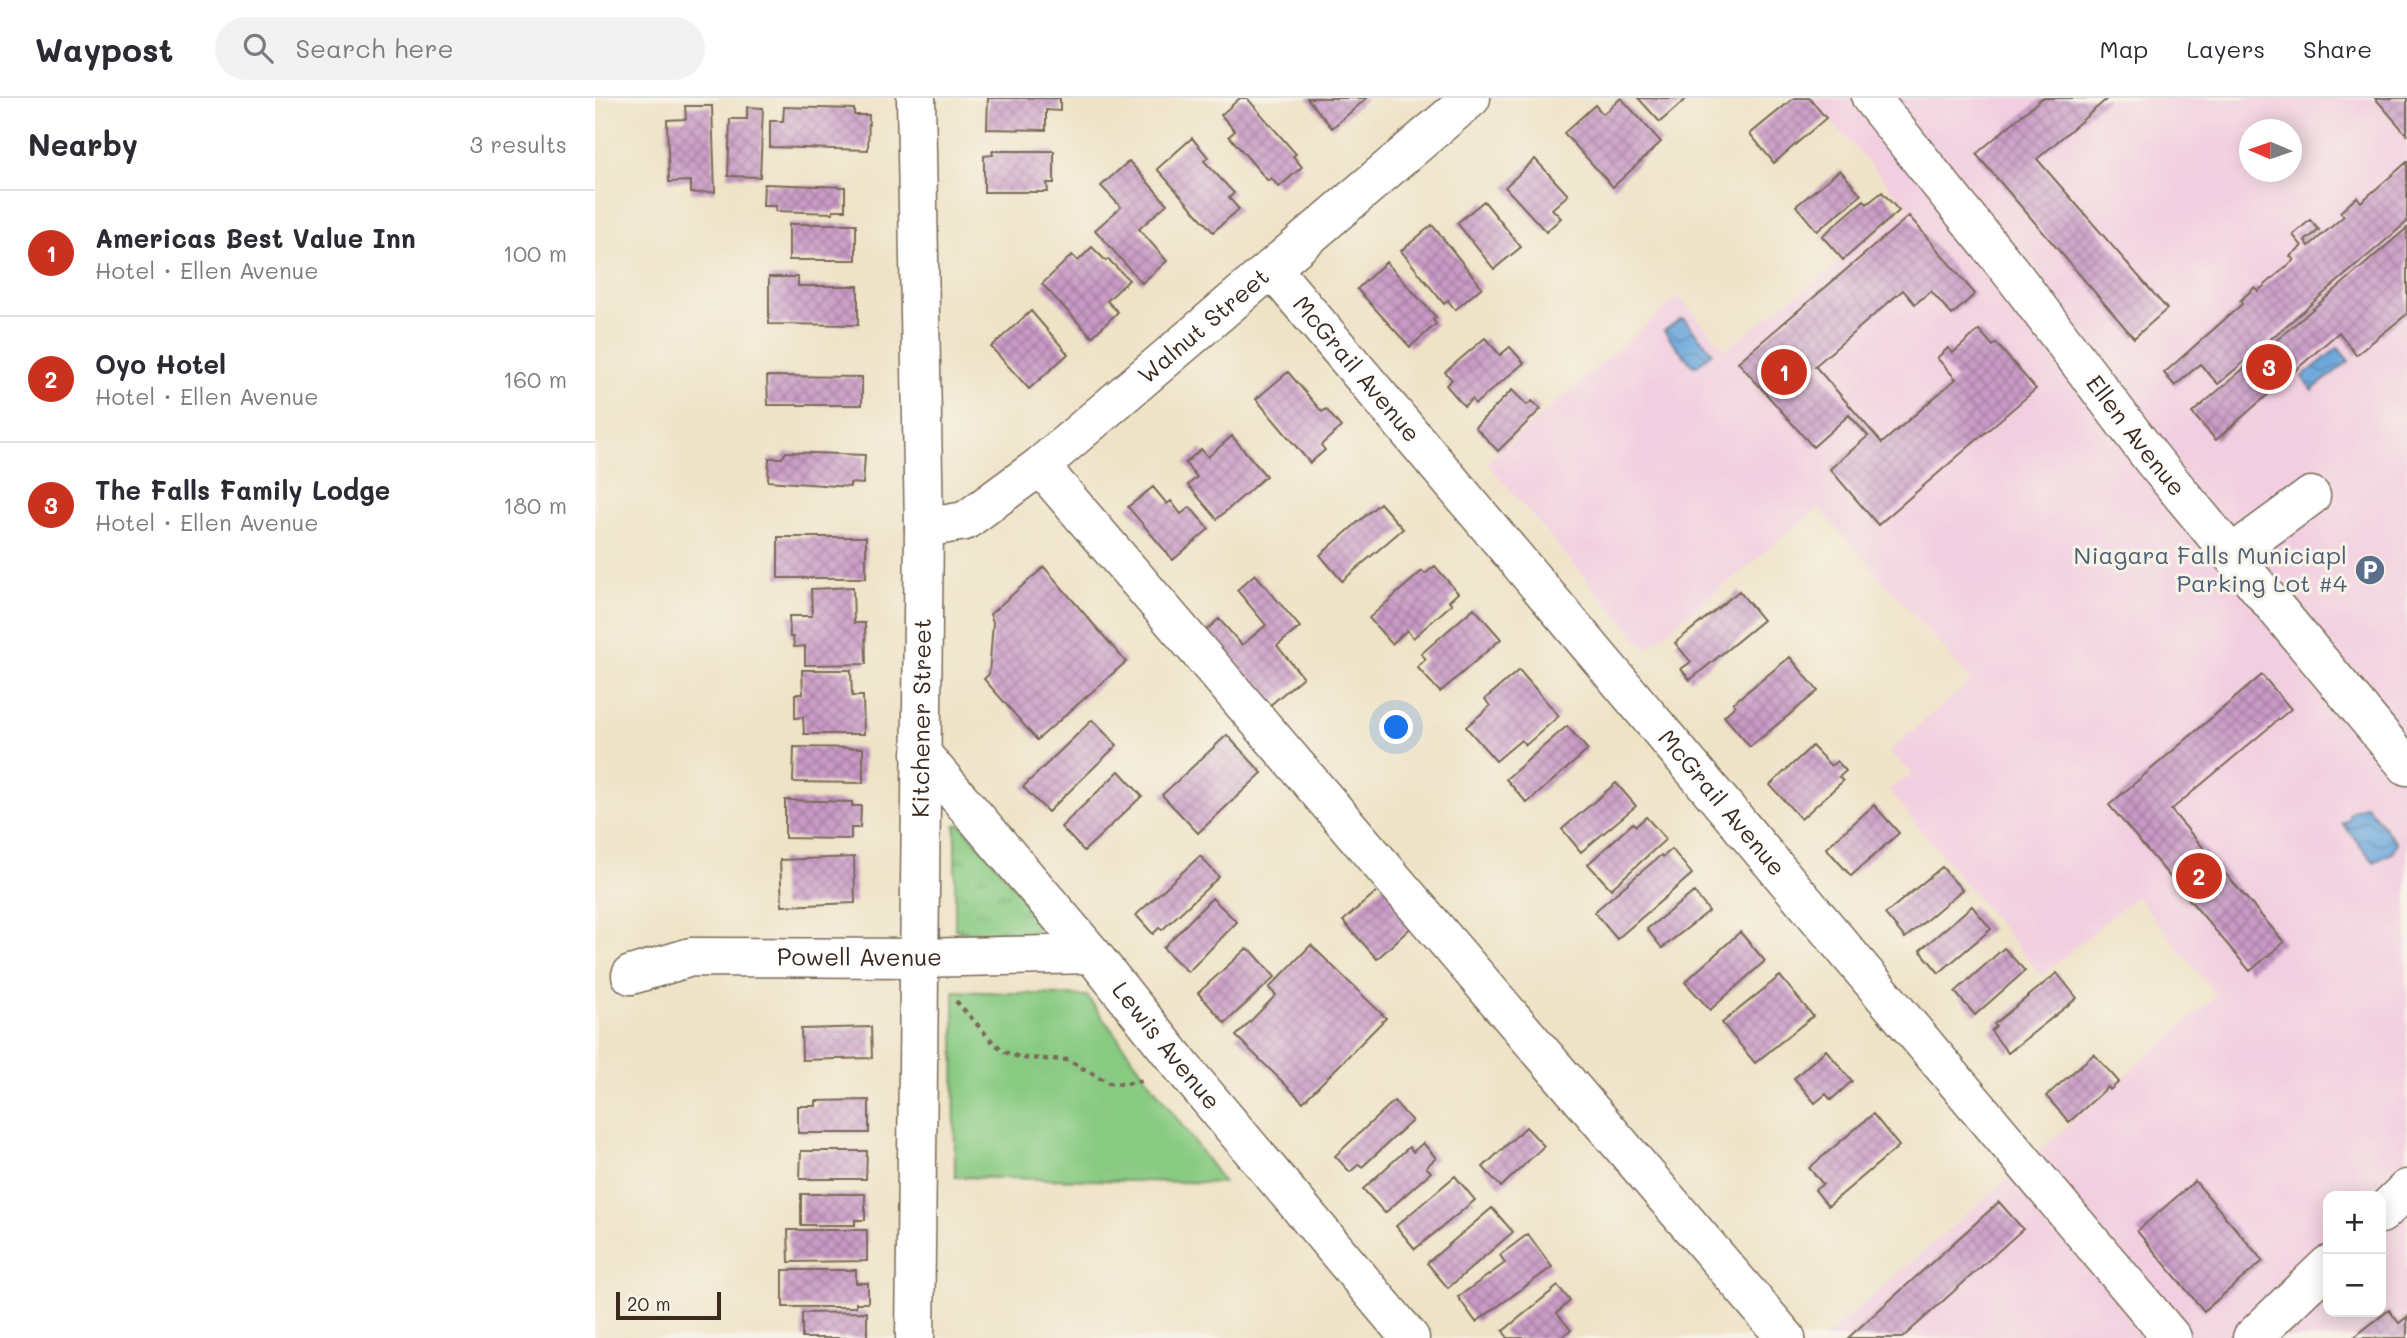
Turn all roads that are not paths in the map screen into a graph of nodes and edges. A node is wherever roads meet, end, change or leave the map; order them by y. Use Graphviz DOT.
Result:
graph roads {
  1 [pos="916,98"];
  2 [pos="1471,98"];
  3 [pos="1871,98"];
  4 [pos="1272,269"];
  5 [pos="1040,466"];
  6 [pos="2311,496"];
  7 [pos="924,528"];
  8 [pos="2232,554"];
  9 [pos="921,753"];
  10 [pos="2407,766"];
  11 [pos="1092,954"];
  12 [pos="918,958"];
  13 [pos="631,975"];
  14 [pos="2407,1189"];
  15 [pos="2386,1209"];
  16 [pos="2323,1270"];
  17 [pos="915,1338"];
  18 [pos="1410,1338"];
  19 [pos="1786,1338"];
  20 [pos="2172,1338"];
  21 [pos="2252,1338"];
  1 -- 7 [label="street, Kitchener Street"];
  2 -- 4 [label="street, Walnut Street"];
  3 -- 8 [label="street, Ellen Avenue"];
  4 -- 5 [label="street, Walnut Street"];
  4 -- 20 [label="street, McGrail Avenue"];
  5 -- 7 [label="street, Walnut Street"];
  5 -- 19 [label="street"];
  6 -- 8 [label="street"];
  7 -- 9 [label="street, Kitchener Street"];
  8 -- 10 [label="street, Ellen Avenue"];
  9 -- 11 [label="street, Lewis Avenue"];
  9 -- 12 [label="street, Kitchener Street"];
  11 -- 12 [label="street, Powell Avenue"];
  11 -- 18 [label="street, Lewis Avenue"];
  12 -- 13 [label="street, Powell Avenue"];
  12 -- 17 [label="street, Kitchener Street"];
  14 -- 15 [label="street"];
  16 -- 21 [label="street"];
}
